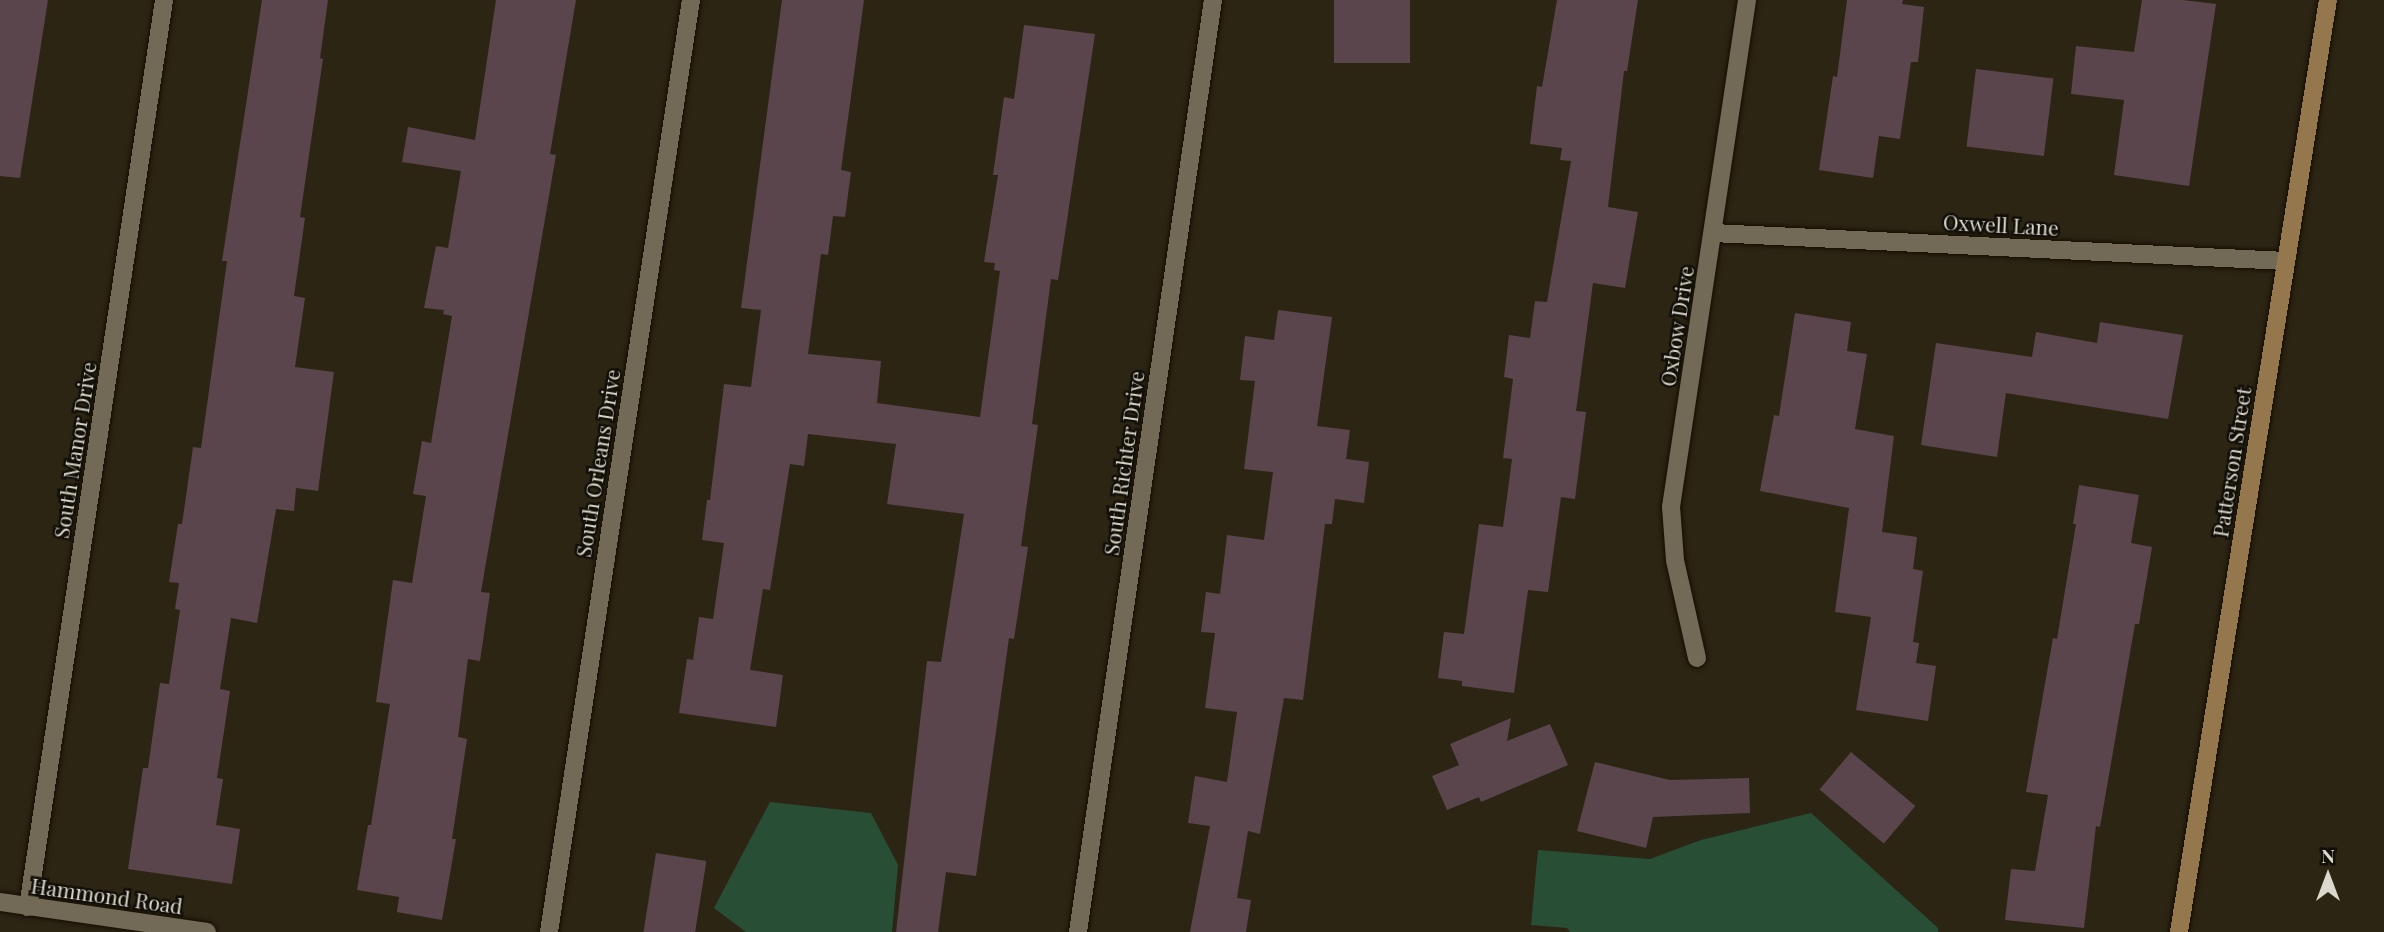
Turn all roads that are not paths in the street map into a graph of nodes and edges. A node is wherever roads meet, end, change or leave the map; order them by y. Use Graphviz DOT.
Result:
graph roads {
  1 [pos="164,0"];
  2 [pos="691,0"];
  3 [pos="1213,0"];
  4 [pos="1746,0"];
  5 [pos="2328,0"];
  6 [pos="1713,233"];
  7 [pos="2286,261"];
  8 [pos="1698,658"];
  9 [pos="0,902"];
  10 [pos="28,907"];
  11 [pos="207,932"];
  12 [pos="549,932"];
  13 [pos="1078,932"];
  14 [pos="2179,932"];
  1 -- 10 [label="street, South Manor Drive"];
  2 -- 12 [label="street, South Orleans Drive"];
  3 -- 13 [label="street, South Richter Drive"];
  4 -- 6 [label="street, Oxbow Drive"];
  5 -- 7 [label="street, Patterson Street"];
  6 -- 7 [label="street, Oxwell Lane"];
  6 -- 8 [label="street, Oxbow Drive"];
  7 -- 14 [label="street, Patterson Street"];
  9 -- 10 [label="street, Hammond Road"];
  10 -- 11 [label="street, Hammond Road"];
}
